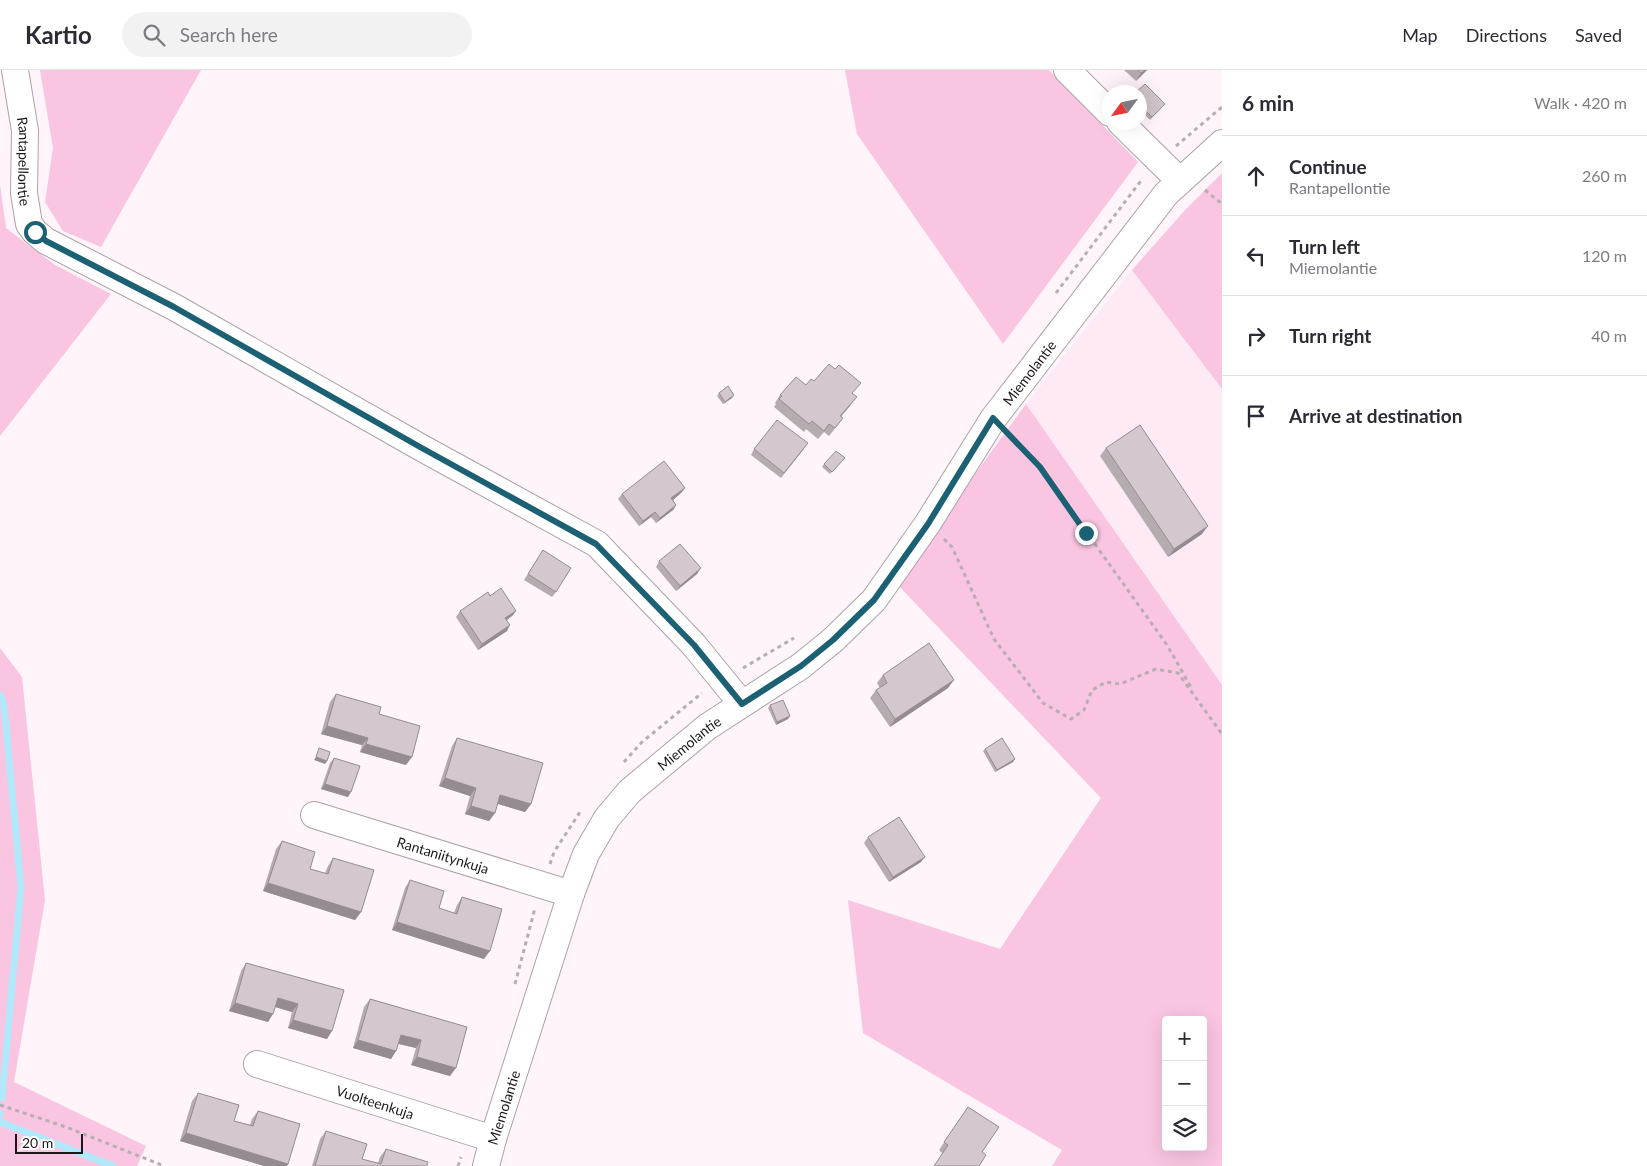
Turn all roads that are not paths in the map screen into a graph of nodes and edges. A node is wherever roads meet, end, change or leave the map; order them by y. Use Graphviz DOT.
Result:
graph roads {
  1 [pos="15,70"];
  2 [pos="1067,70"];
  3 [pos="1102,105"];
  4 [pos="1128,130"];
  5 [pos="1222,143"];
  6 [pos="1180,181"];
  7 [pos="742,704"];
  8 [pos="314,815"];
  9 [pos="571,894"];
  10 [pos="256,1064"];
  11 [pos="481,1135"];
  12 [pos="486,1166"];
  1 -- 7 [label="street, Rantapellontie"];
  2 -- 3 [label="street"];
  4 -- 6 [label="street"];
  5 -- 6 [label="street, Miemolantie"];
  6 -- 7 [label="street, Miemolantie"];
  7 -- 9 [label="street, Miemolantie"];
  8 -- 9 [label="street, Rantaniitynkuja"];
  9 -- 11 [label="street, Miemolantie"];
  10 -- 11 [label="street, Vuolteenkuja"];
  11 -- 12 [label="street, Miemolantie"];
}
